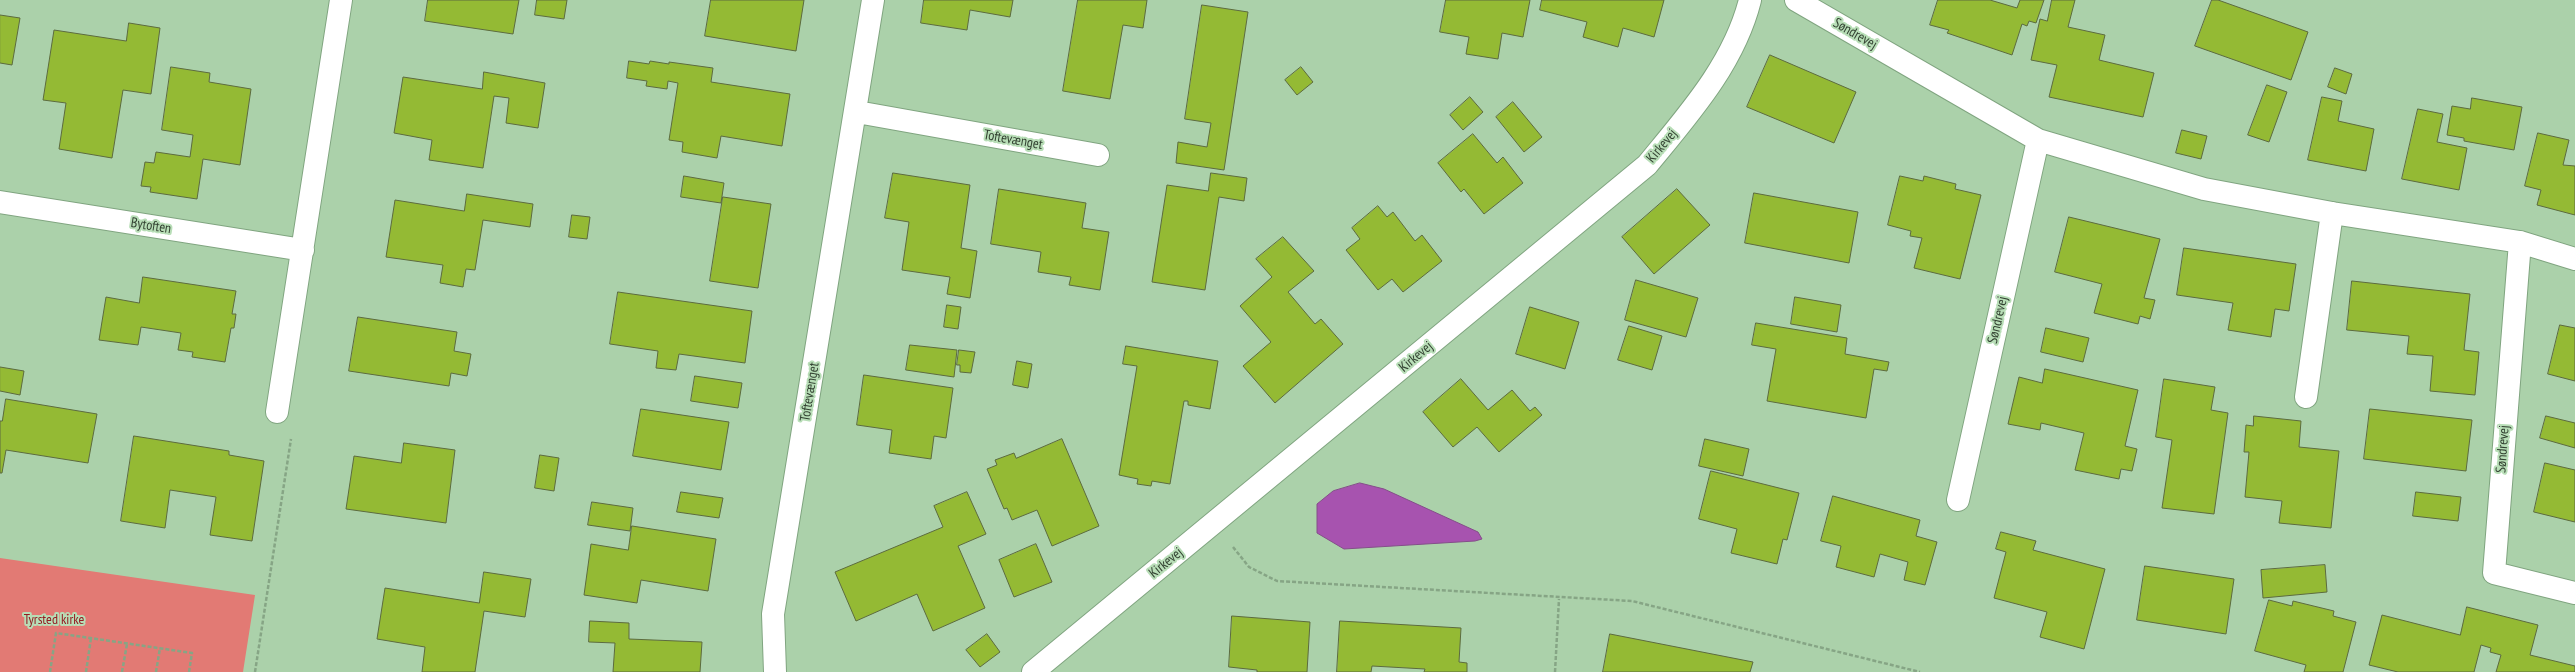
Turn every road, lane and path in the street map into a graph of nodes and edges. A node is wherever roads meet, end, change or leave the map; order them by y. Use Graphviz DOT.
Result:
graph roads {
  1 [pos="341,0"];
  2 [pos="873,0"];
  3 [pos="1750,0"];
  4 [pos="1796,0"];
  5 [pos="856,112"];
  6 [pos="2038,140"];
  7 [pos="1098,155"];
  8 [pos="0,202"];
  9 [pos="2332,213"];
  10 [pos="2520,242"];
  11 [pos="303,250"];
  12 [pos="2575,260"];
  13 [pos="2306,397"];
  14 [pos="277,412"];
  15 [pos="1958,500"];
  16 [pos="1213,524"];
  17 [pos="2575,593"];
  18 [pos="1559,599"];
  19 [pos="91,638"];
  20 [pos="127,644"];
  21 [pos="160,648"];
  22 [pos="50,672"];
  23 [pos="86,672"];
  24 [pos="122,672"];
  25 [pos="156,672"];
  26 [pos="189,672"];
  27 [pos="255,672"];
  28 [pos="775,672"];
  29 [pos="1033,672"];
  30 [pos="1555,672"];
  31 [pos="1920,672"];
  1 -- 11 [label="street"];
  2 -- 5 [label="street, Toftevænget"];
  3 -- 16 [label="street, Kirkevej"];
  4 -- 6 [label="street, Søndrevej"];
  5 -- 7 [label="street, Toftevænget"];
  5 -- 28 [label="street, Toftevænget"];
  6 -- 9 [label="street, Søndrevej"];
  6 -- 15 [label="street, Søndrevej"];
  8 -- 11 [label="street, Bytoften"];
  9 -- 10 [label="street, Søndrevej"];
  9 -- 13 [label="street"];
  10 -- 12 [label="street, Søndrevej"];
  10 -- 17 [label="street, Søndrevej"];
  11 -- 14 [label="street"];
  14 -- 27 [label="path"];
  16 -- 18 [label="path"];
  16 -- 29 [label="street, Kirkevej"];
  18 -- 30 [label="path"];
  18 -- 31 [label="path"];
  19 -- 20 [label="path"];
  19 -- 22 [label="path"];
  19 -- 23 [label="path"];
  20 -- 21 [label="path"];
  20 -- 24 [label="path"];
  21 -- 25 [label="path"];
  21 -- 26 [label="path"];
}
